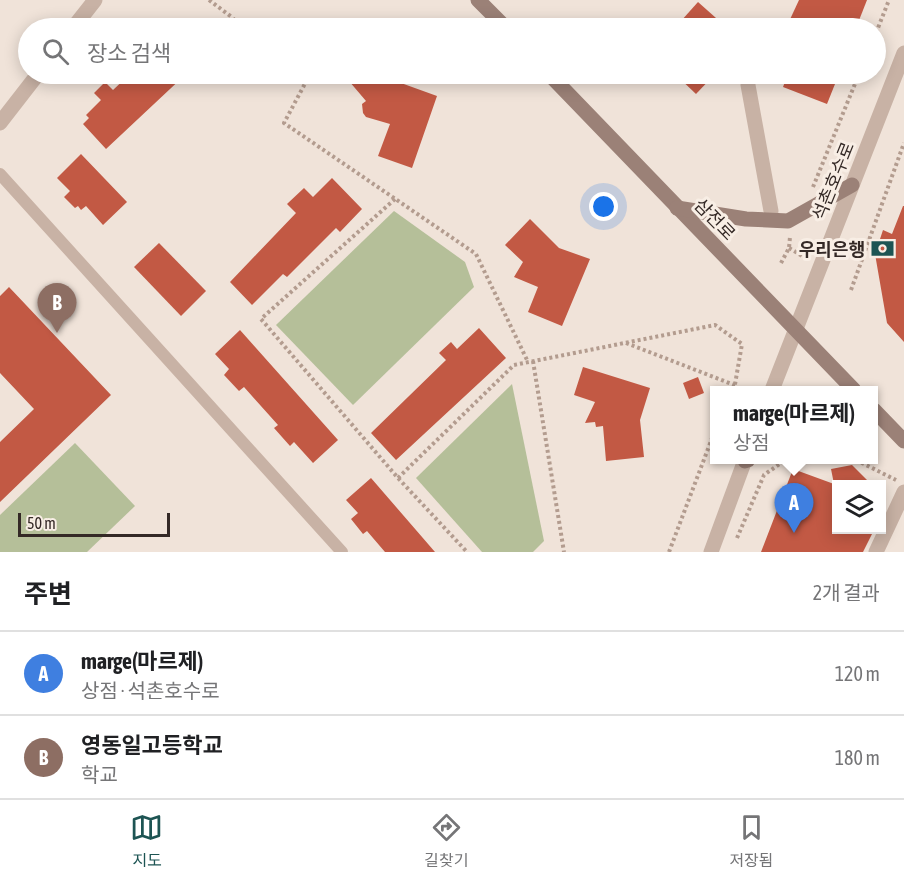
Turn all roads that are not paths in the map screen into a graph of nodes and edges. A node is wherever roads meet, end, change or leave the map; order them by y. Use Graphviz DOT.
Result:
graph roads {
  1 [pos="95,0"];
  2 [pos="478,0"];
  3 [pos="81,18"];
  4 [pos="496,18"];
  5 [pos="904,53"];
  6 [pos="30,84"];
  7 [pos="559,84"];
  8 [pos="748,85"];
  9 [pos="0,123"];
  10 [pos="0,174"];
  11 [pos="852,185"];
  12 [pos="677,208"];
  13 [pos="771,211"];
  14 [pos="794,331"];
  15 [pos="773,386"];
  16 [pos="850,386"];
  17 [pos="878,415"];
  18 [pos="878,428"];
  19 [pos="891,428"];
  20 [pos="904,441"];
  21 [pos="744,464"];
  22 [pos="902,487"];
  23 [pos="342,552"];
  24 [pos="711,552"];
  25 [pos="876,552"];
  1 -- 3 [label="street"];
  2 -- 4 [label="main road"];
  5 -- 11 [label="street, 석촌호수로"];
  6 -- 9 [label="street"];
  7 -- 12 [label="main road, 삼전로"];
  8 -- 13 [label="street"];
  10 -- 23 [label="lane"];
  11 -- 12 [label="main road"];
  11 -- 14 [label="street, 석촌호수로"];
  12 -- 14 [label="main road, 삼전로"];
  14 -- 15 [label="street, 석촌호수로"];
  14 -- 16 [label="main road, 삼전로"];
  17 -- 19 [label="main road"];
  18 -- 19 [label="main road"];
  19 -- 20 [label="main road"];
  21 -- 24 [label="street"];
  22 -- 25 [label="street"];
}
